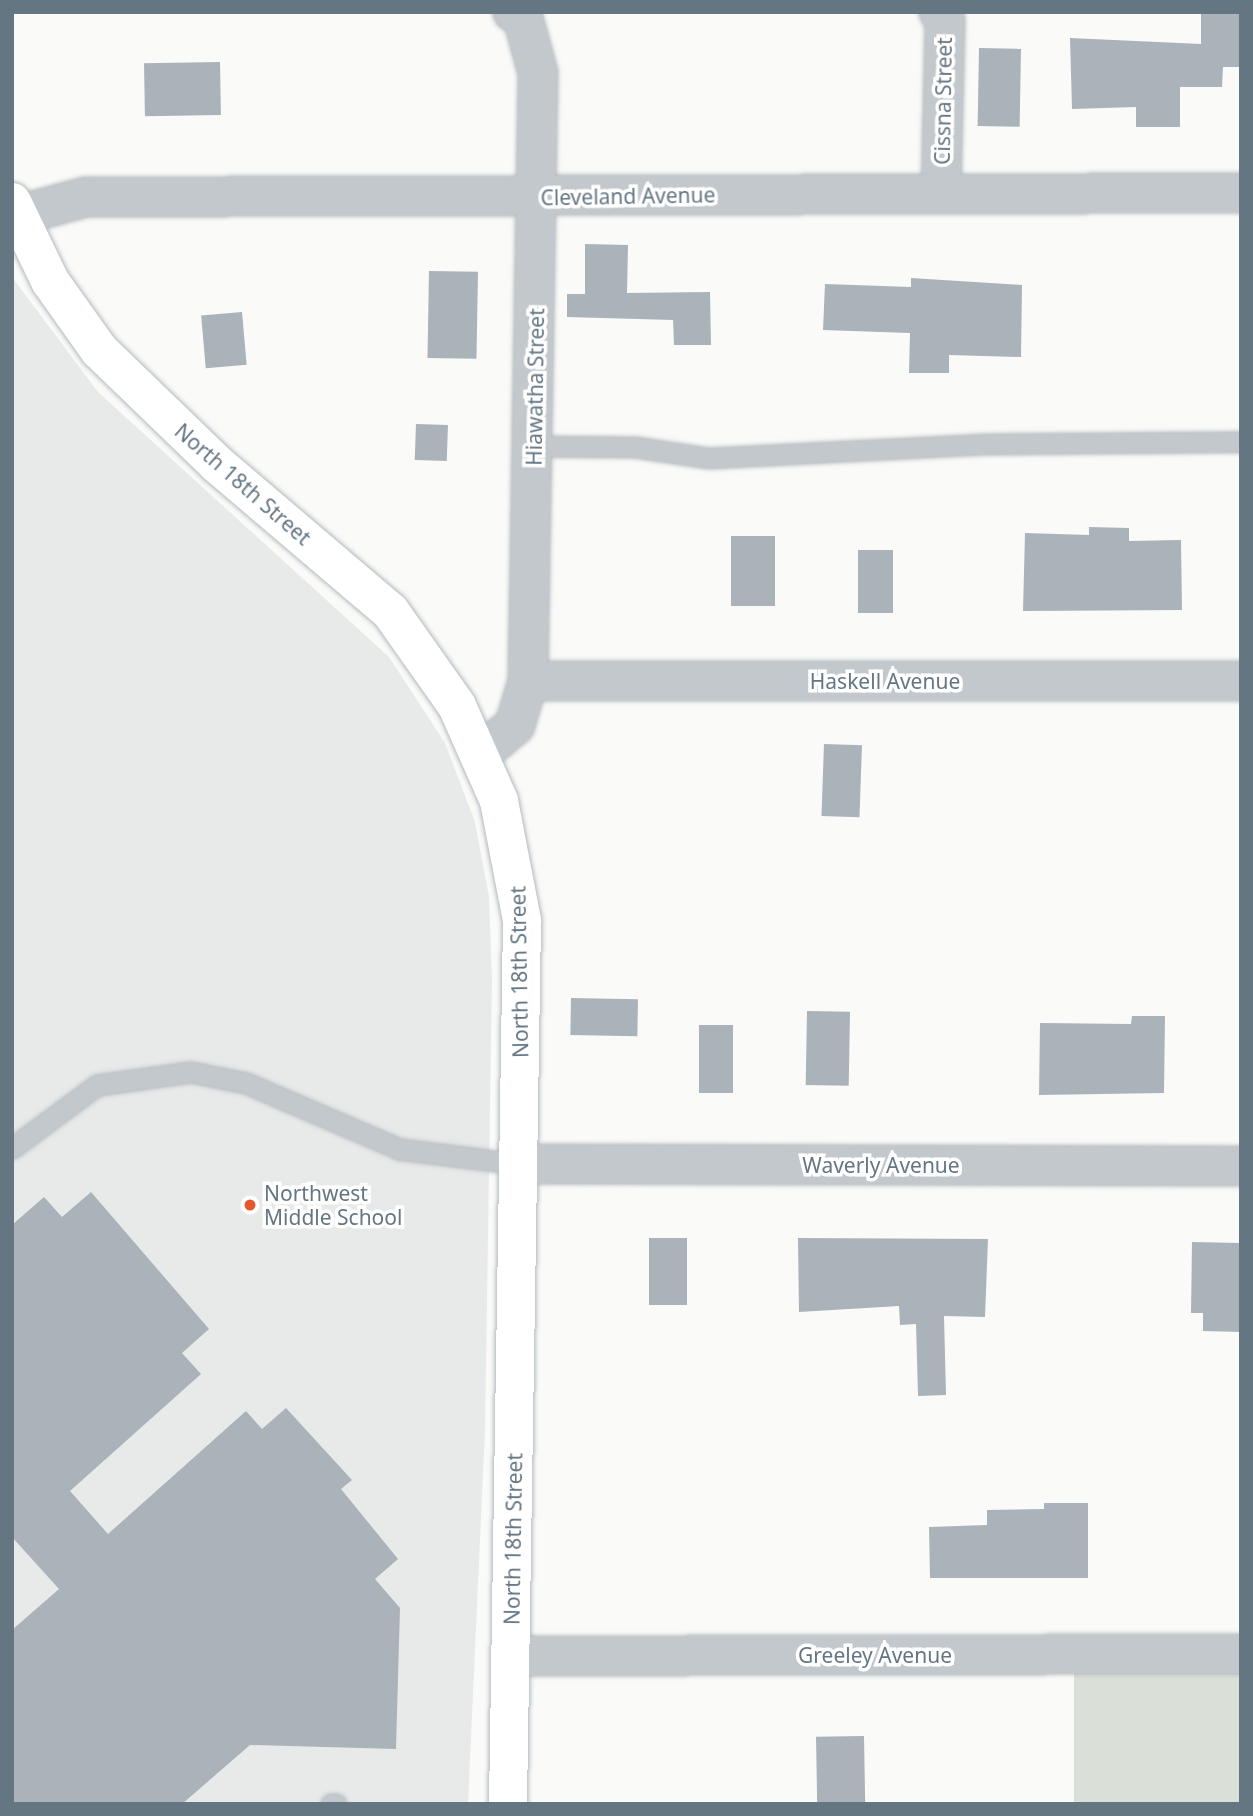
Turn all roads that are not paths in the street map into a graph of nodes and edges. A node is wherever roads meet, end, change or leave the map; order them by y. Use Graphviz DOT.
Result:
graph roads {
  1 [pos="513,12"];
  2 [pos="939,12"];
  3 [pos="941,192"];
  4 [pos="1241,193"];
  5 [pos="539,197"];
  6 [pos="15,209"];
  7 [pos="1241,442"];
  8 [pos="533,446"];
  9 [pos="528,681"];
  10 [pos="1241,681"];
  11 [pos="483,752"];
  12 [pos="12,1147"];
  13 [pos="520,1164"];
  14 [pos="1241,1166"];
  15 [pos="1241,1654"];
  16 [pos="510,1656"];
  17 [pos="508,1804"];
  1 -- 5 [label="street, Hiawatha Street"];
  2 -- 3 [label="street, Cissna Street"];
  3 -- 4 [label="street, Cleveland Avenue"];
  3 -- 5 [label="street, Cleveland Avenue"];
  5 -- 6 [label="street, Cleveland Avenue"];
  5 -- 8 [label="street, Hiawatha Street"];
  6 -- 11 [label="main road, North 18th Street"];
  7 -- 8 [label="lane"];
  8 -- 9 [label="street, Hiawatha Street"];
  9 -- 10 [label="street, Haskell Avenue"];
  9 -- 11 [label="street, Hiawatha Street"];
  11 -- 13 [label="main road, North 18th Street"];
  12 -- 13 [label="lane"];
  13 -- 14 [label="street, Waverly Avenue"];
  13 -- 16 [label="main road, North 18th Street"];
  15 -- 16 [label="street, Greeley Avenue"];
  16 -- 17 [label="main road, North 18th Street"];
}
